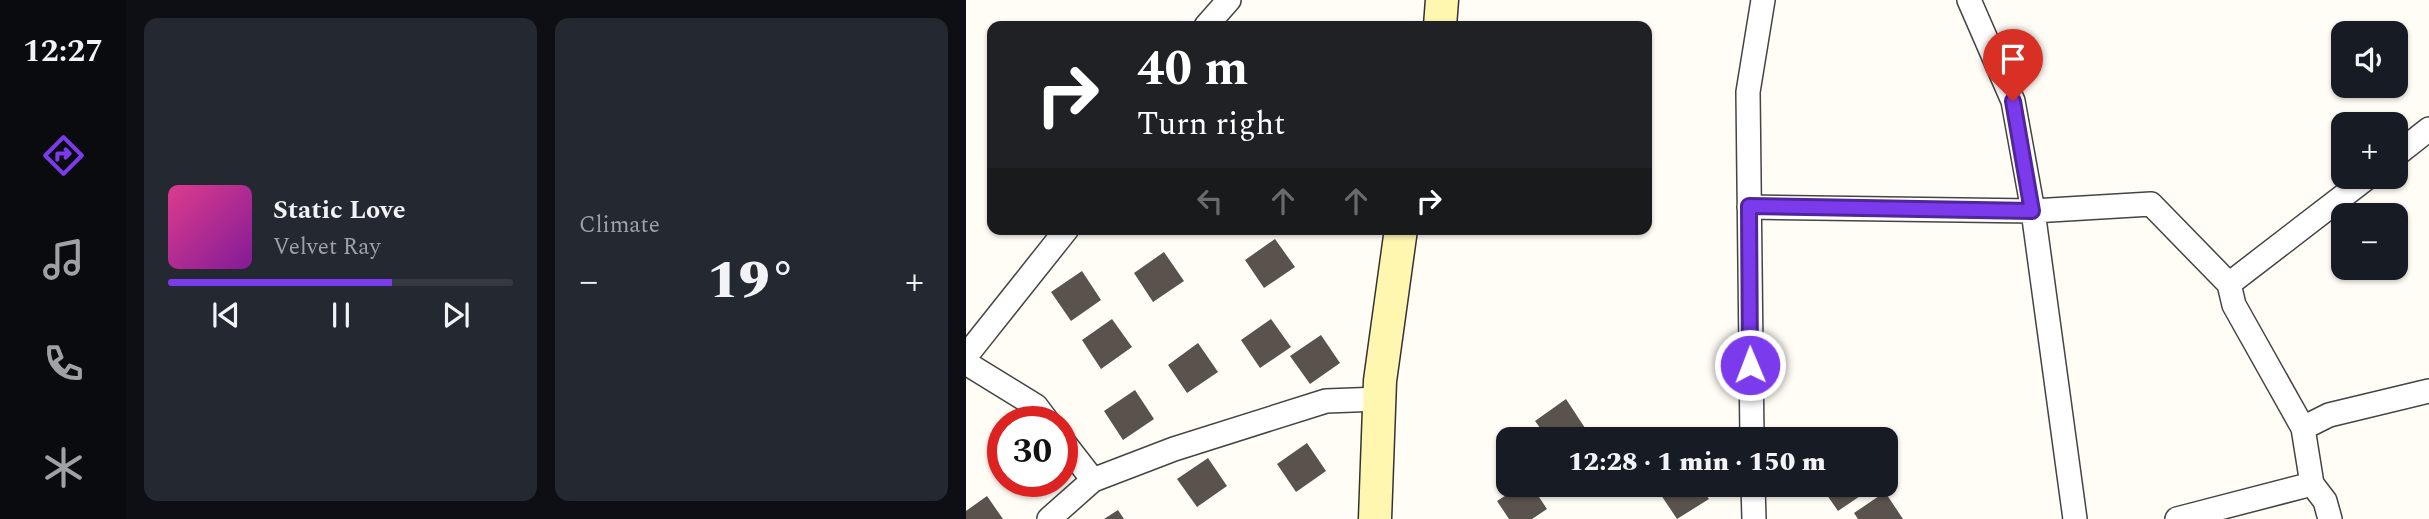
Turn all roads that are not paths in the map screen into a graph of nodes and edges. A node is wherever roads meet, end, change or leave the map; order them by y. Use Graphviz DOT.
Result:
graph roads {
  1 [pos="1229,0"];
  2 [pos="1442,0"];
  3 [pos="1763,0"];
  4 [pos="1969,0"];
  5 [pos="1210,21"];
  6 [pos="1440,21"];
  7 [pos="2429,129"];
  8 [pos="2408,146"];
  9 [pos="2352,189"];
  10 [pos="1749,206"];
  11 [pos="2032,211"];
  12 [pos="1062,235"];
  13 [pos="1400,235"];
  14 [pos="2229,284"];
  15 [pos="966,356"];
  16 [pos="966,363"];
  17 [pos="2429,391"];
  18 [pos="1380,400"];
  19 [pos="1036,406"];
  20 [pos="1752,427"];
  21 [pos="2302,428"];
  22 [pos="1078,461"];
  23 [pos="1093,480"];
  24 [pos="2312,484"];
  25 [pos="1753,497"];
  26 [pos="1049,519"];
  27 [pos="1375,519"];
  28 [pos="1754,519"];
  29 [pos="2075,519"];
  30 [pos="2177,519"];
  31 [pos="2330,519"];
  1 -- 5 [label="street"];
  2 -- 6 [label="street"];
  3 -- 10 [label="street"];
  4 -- 11 [label="street"];
  7 -- 8 [label="street"];
  9 -- 14 [label="street"];
  10 -- 11 [label="street"];
  10 -- 20 [label="street"];
  11 -- 14 [label="street"];
  11 -- 29 [label="street"];
  12 -- 15 [label="street"];
  13 -- 18 [label="street"];
  14 -- 21 [label="street"];
  16 -- 19 [label="street"];
  17 -- 21 [label="street"];
  18 -- 23 [label="street"];
  18 -- 27 [label="street"];
  21 -- 24 [label="street"];
  22 -- 23 [label="street"];
  23 -- 26 [label="street"];
  24 -- 30 [label="street"];
  24 -- 31 [label="street"];
  25 -- 28 [label="street"];
}
